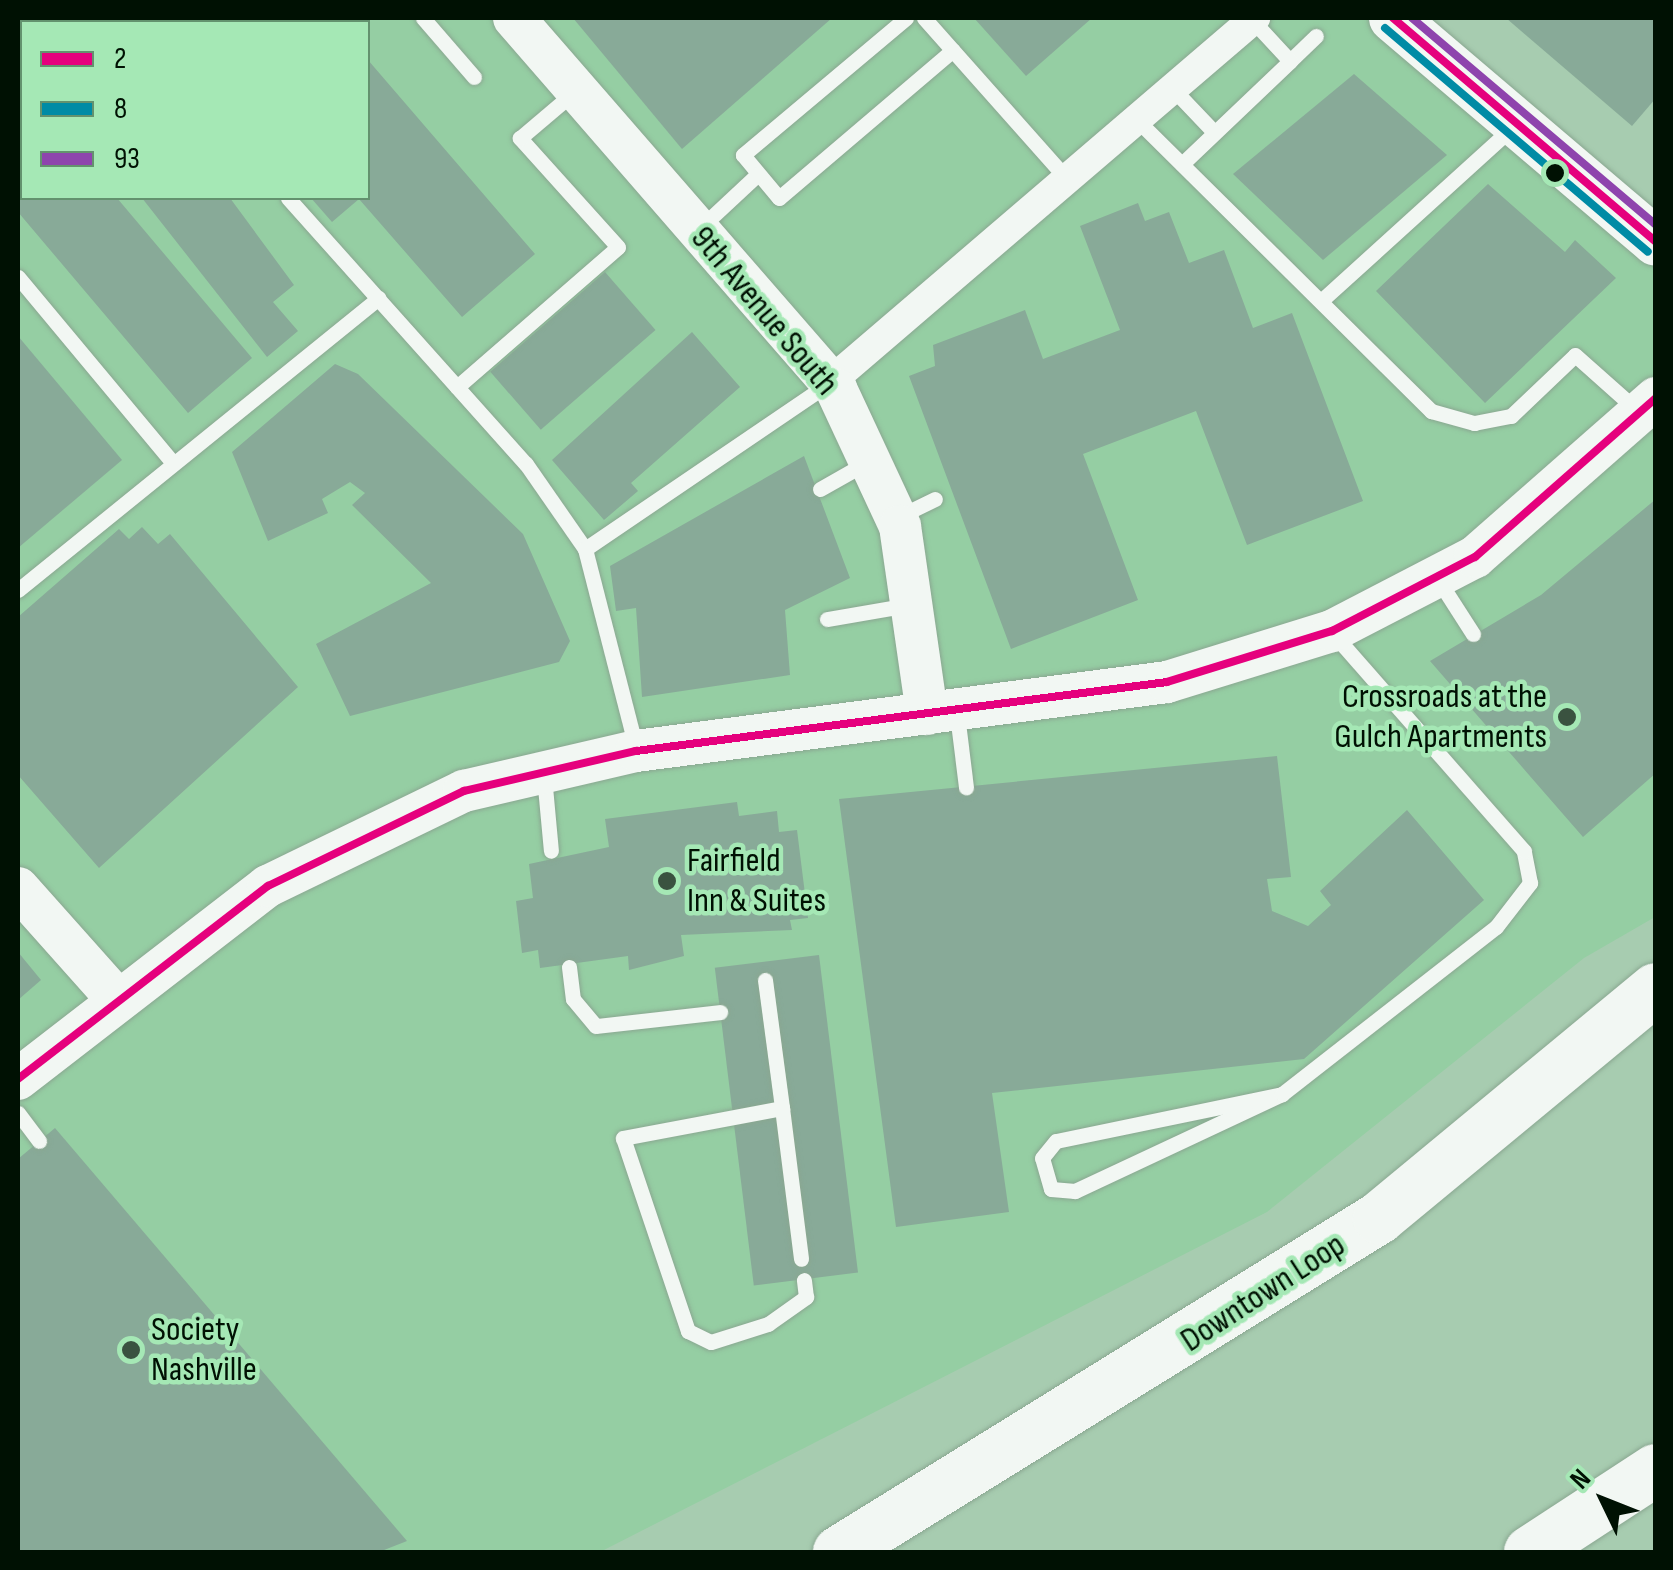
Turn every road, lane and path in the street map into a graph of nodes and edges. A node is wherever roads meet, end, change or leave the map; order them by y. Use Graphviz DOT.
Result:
graph roads {
  1 [pos="423,18"];
  2 [pos="906,18"];
  3 [pos="924,18"];
  4 [pos="1253,19"];
  5 [pos="530,23"];
  6 [pos="1409,23"];
  7 [pos="1316,36"];
  8 [pos="953,50"];
  9 [pos="1290,62"];
  10 [pos="474,77"];
  11 [pos="1173,89"];
  12 [pos="576,91"];
  13 [pos="1137,120"];
  14 [pos="1517,124"];
  15 [pos="1214,132"];
  16 [pos="1182,164"];
  17 [pos="758,174"];
  18 [pos="1068,180"];
  19 [pos="290,200"];
  20 [pos="697,231"];
  21 [pos="1656,242"];
  22 [pos="18,277"];
  23 [pos="378,298"];
  24 [pos="1322,300"];
  25 [pos="830,382"];
  26 [pos="457,387"];
  27 [pos="1648,406"];
  28 [pos="870,461"];
  29 [pos="172,462"];
  30 [pos="820,489"];
  31 [pos="935,499"];
  32 [pos="896,518"];
  33 [pos="584,549"];
  34 [pos="1436,577"];
  35 [pos="18,590"];
  36 [pos="912,605"];
  37 [pos="826,619"];
  38 [pos="1332,632"];
  39 [pos="1473,634"];
  40 [pos="942,712"];
  41 [pos="636,750"];
  42 [pos="543,772"];
  43 [pos="966,787"];
  44 [pos="551,851"];
  45 [pos="18,888"];
  46 [pos="569,967"];
  47 [pos="765,980"];
  48 [pos="1656,989"];
  49 [pos="116,998"];
  50 [pos="720,1012"];
  51 [pos="1656,1036"];
  52 [pos="18,1079"];
  53 [pos="1282,1094"];
  54 [pos="782,1108"];
  55 [pos="18,1112"];
  56 [pos="39,1141"];
  57 [pos="1378,1218"];
  58 [pos="801,1259"];
  59 [pos="804,1280"];
  60 [pos="1656,1470"];
  61 [pos="839,1552"];
  62 [pos="1530,1552"];
  1 -- 10 [label="lane"];
  2 -- 17 [label="lane"];
  3 -- 8 [label="lane"];
  4 -- 9 [label="lane"];
  4 -- 11 [label="street"];
  5 -- 12 [label="main road, 9th Avenue South"];
  6 -- 14 [label="main road"];
  7 -- 9 [label="lane"];
  8 -- 17 [label="lane"];
  8 -- 18 [label="lane"];
  9 -- 15 [label="lane"];
  11 -- 13 [label="street"];
  11 -- 15 [label="lane"];
  12 -- 20 [label="main road, 9th Avenue South"];
  12 -- 26 [label="lane"];
  13 -- 16 [label="lane"];
  13 -- 18 [label="street"];
  14 -- 21 [label="main road"];
  14 -- 24 [label="lane"];
  15 -- 16 [label="lane"];
  16 -- 24 [label="lane"];
  17 -- 20 [label="lane"];
  18 -- 25 [label="street"];
  19 -- 23 [label="lane"];
  20 -- 25 [label="main road, 9th Avenue South"];
  22 -- 29 [label="lane"];
  23 -- 26 [label="lane"];
  23 -- 29 [label="lane"];
  24 -- 27 [label="lane"];
  25 -- 28 [label="main road, 9th Avenue South"];
  25 -- 33 [label="lane"];
  26 -- 33 [label="lane"];
  27 -- 34 [label="main road"];
  28 -- 30 [label="lane"];
  28 -- 32 [label="main road, 9th Avenue South"];
  29 -- 35 [label="lane"];
  31 -- 32 [label="lane"];
  32 -- 36 [label="main road, 9th Avenue South"];
  33 -- 41 [label="lane"];
  34 -- 38 [label="main road"];
  34 -- 39 [label="lane"];
  36 -- 37 [label="lane"];
  36 -- 40 [label="main road, 9th Avenue South"];
  38 -- 40 [label="main road"];
  38 -- 53 [label="lane"];
  40 -- 41 [label="main road"];
  40 -- 43 [label="lane"];
  41 -- 42 [label="main road"];
  42 -- 44 [label="lane"];
  42 -- 49 [label="main road"];
  45 -- 49 [label="main road"];
  46 -- 50 [label="lane"];
  47 -- 54 [label="lane"];
  48 -- 57 [label="highway, Downtown Loop"];
  49 -- 52 [label="main road"];
  51 -- 57 [label="highway"];
  53 -- 53 [label="lane"];
  54 -- 58 [label="lane"];
  54 -- 59 [label="lane"];
  55 -- 56 [label="lane"];
  57 -- 61 [label="highway, Downtown Loop"];
  60 -- 62 [label="highway"];
}
